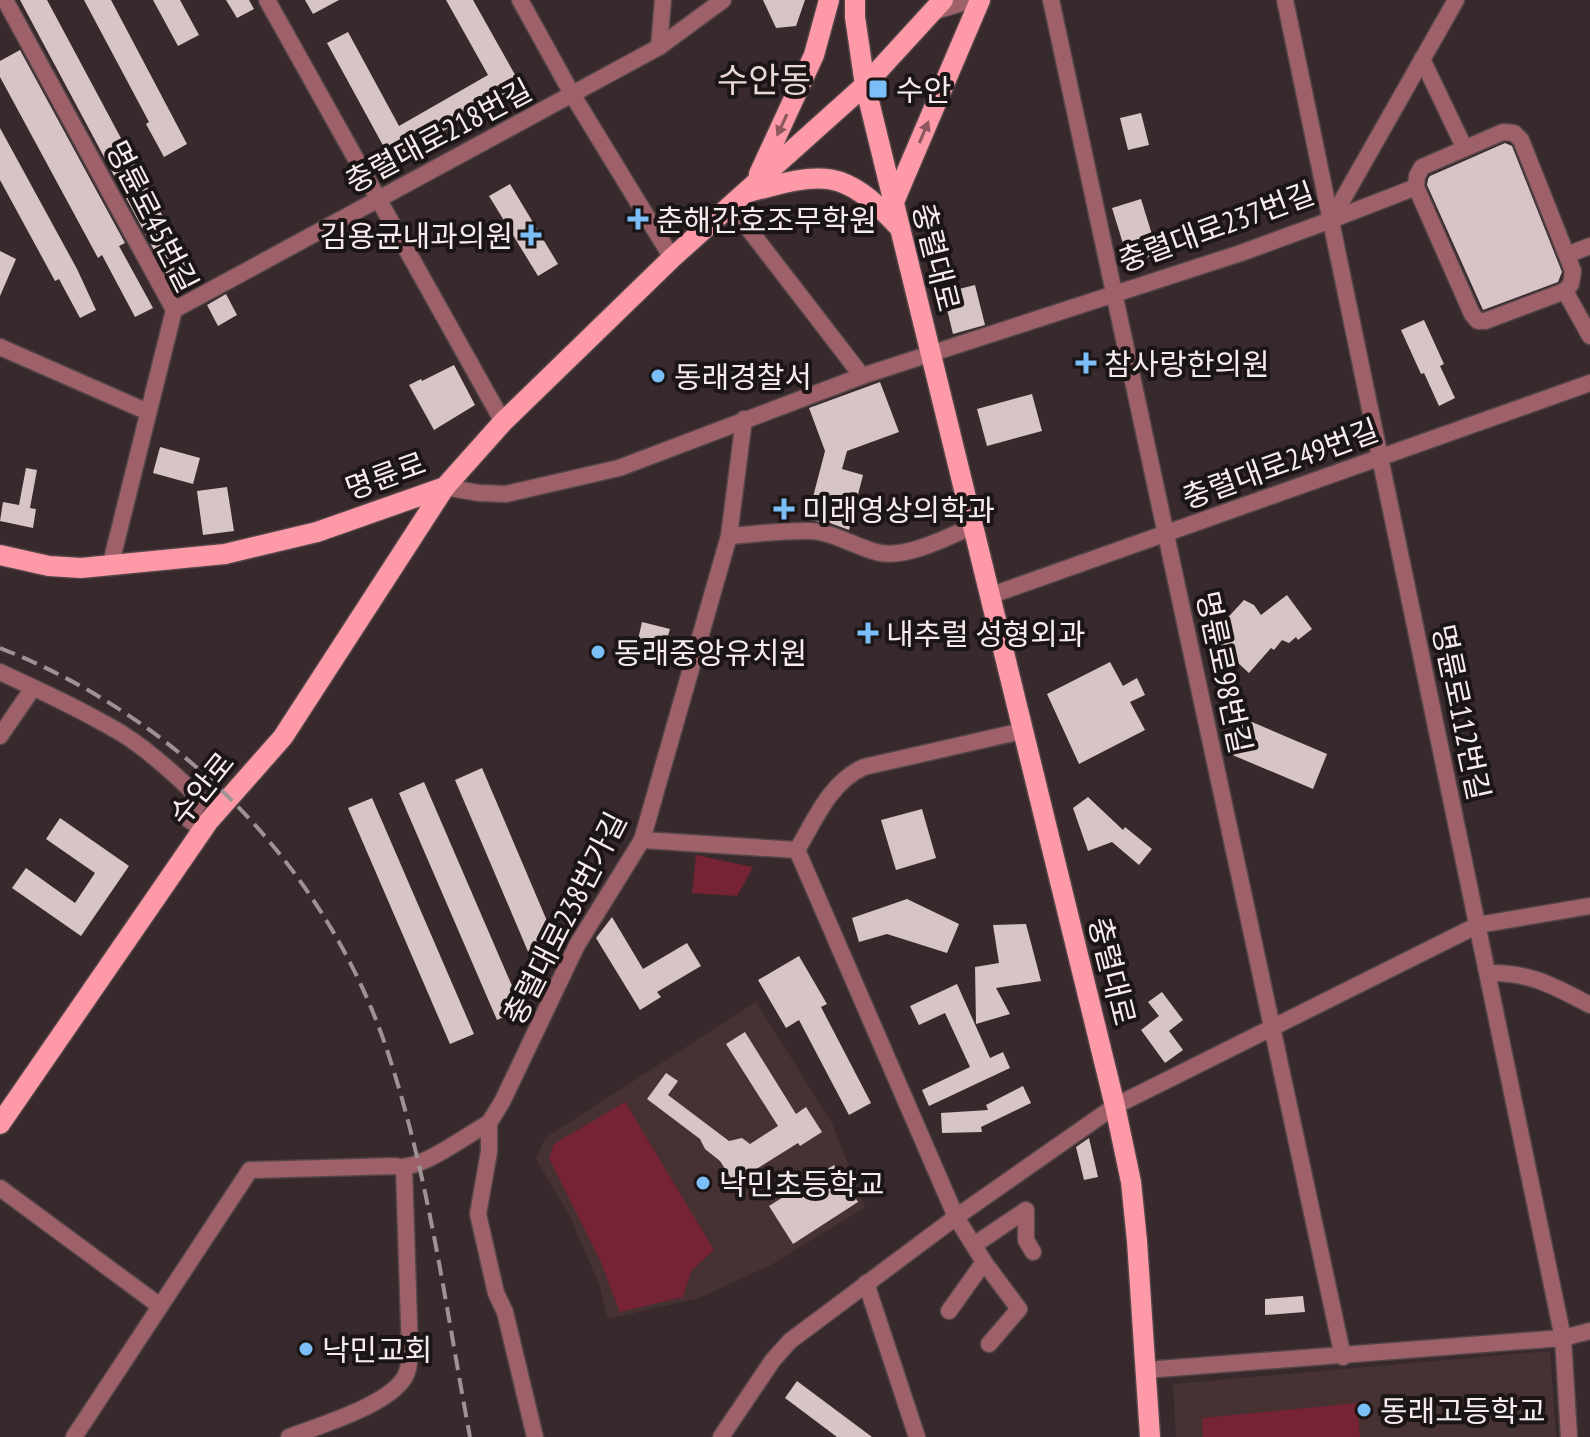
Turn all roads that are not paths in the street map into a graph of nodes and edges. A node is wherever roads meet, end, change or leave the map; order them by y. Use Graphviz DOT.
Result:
graph roads {
  1 [pos="5,0"];
  2 [pos="267,0"];
  3 [pos="520,0"];
  4 [pos="663,0"];
  5 [pos="723,0"];
  6 [pos="829,0"];
  7 [pos="855,0"];
  8 [pos="972,0"];
  9 [pos="980,0"];
  10 [pos="1051,0"];
  11 [pos="1285,0"];
  12 [pos="1456,0"];
  13 [pos="937,6"];
  14 [pos="659,47"];
  15 [pos="1422,59"];
  16 [pos="865,85"];
  17 [pos="572,94"];
  18 [pos="1464,147"];
  19 [pos="1416,187"];
  20 [pos="743,194"];
  21 [pos="378,199"];
  22 [pos="893,204"];
  23 [pos="1331,220"];
  24 [pos="899,226"];
  25 [pos="1590,246"];
  26 [pos="1567,255"];
  27 [pos="672,258"];
  28 [pos="1565,291"];
  29 [pos="1114,294"];
  30 [pos="174,310"];
  31 [pos="1590,336"];
  32 [pos="0,347"];
  33 [pos="930,353"];
  34 [pos="862,376"];
  35 [pos="1590,383"];
  36 [pos="148,412"];
  37 [pos="744,419"];
  38 [pos="503,422"];
  39 [pos="1380,458"];
  40 [pos="445,487"];
  41 [pos="971,527"];
  42 [pos="1166,534"];
  43 [pos="729,536"];
  44 [pos="0,555"];
  45 [pos="110,567"];
  46 [pos="989,596"];
  47 [pos="0,672"];
  48 [pos="33,688"];
  49 [pos="1022,731"];
  50 [pos="0,736"];
  51 [pos="203,829"];
  52 [pos="642,840"];
  53 [pos="797,850"];
  54 [pos="1590,906"];
  55 [pos="1478,925"];
  56 [pos="1488,973"];
  57 [pos="1590,1005"];
  58 [pos="1272,1027"];
  59 [pos="1115,1106"];
  60 [pos="489,1123"];
  61 [pos="0,1124"];
  62 [pos="404,1168"];
  63 [pos="0,1188"];
  64 [pos="956,1217"];
  65 [pos="974,1245"];
  66 [pos="1033,1252"];
  67 [pos="984,1262"];
  68 [pos="866,1283"];
  69 [pos="160,1306"];
  70 [pos="949,1311"];
  71 [pos="1590,1331"];
  72 [pos="1563,1338"];
  73 [pos="989,1344"];
  74 [pos="1343,1357"];
  75 [pos="1145,1370"];
  76 [pos="74,1437"];
  77 [pos="289,1437"];
  78 [pos="535,1437"];
  79 [pos="721,1437"];
  80 [pos="917,1437"];
  81 [pos="1150,1437"];
  82 [pos="1569,1437"];
  1 -- 30 [label="street, 명륜로45번길"];
  2 -- 21 [label="street"];
  3 -- 17 [label="street"];
  4 -- 14 [label="street"];
  5 -- 14 [label="street, 충렬대로218번길"];
  6 -- 20 [label="main road, one-way"];
  7 -- 16 [label="main road, 충렬대로"];
  8 -- 13 [label="street"];
  22 -- 9 [label="main road, one-way"];
  10 -- 29 [label="street, 명륜로98번길"];
  11 -- 23 [label="street, 명륜로112번길"];
  12 -- 15 [label="street, 충렬대로237번길"];
  13 -- 16 [label="main road, 명륜로"];
  14 -- 17 [label="street, 충렬대로218번길"];
  15 -- 18 [label="street"];
  15 -- 23 [label="street, 충렬대로237번길"];
  16 -- 20 [label="main road, 명륜로"];
  16 -- 22 [label="main road, 충렬대로"];
  17 -- 21 [label="street, 충렬대로218번길"];
  17 -- 27 [label="street"];
  18 -- 19 [label="street"];
  18 -- 26 [label="street"];
  19 -- 23 [label="street"];
  19 -- 28 [label="street"];
  20 -- 24 [label="main road"];
  20 -- 27 [label="main road, 명륜로"];
  20 -- 34 [label="street"];
  21 -- 30 [label="street, 충렬대로218번길"];
  21 -- 38 [label="street"];
  22 -- 24 [label="main road, 충렬대로"];
  23 -- 29 [label="street, 충렬대로237번길"];
  23 -- 39 [label="street, 명륜로112번길"];
  24 -- 33 [label="main road, 충렬대로"];
  25 -- 26 [label="street"];
  26 -- 28 [label="street"];
  27 -- 38 [label="main road, 명륜로"];
  28 -- 31 [label="street"];
  29 -- 33 [label="street, 충렬대로237번길"];
  29 -- 42 [label="street, 명륜로98번길"];
  30 -- 36 [label="street, 명륜로45번길"];
  32 -- 36 [label="street"];
  33 -- 34 [label="street, 충렬대로237번길"];
  33 -- 41 [label="main road, 충렬대로"];
  34 -- 37 [label="street, 충렬대로237번길"];
  35 -- 39 [label="street, 충렬대로249번길"];
  36 -- 45 [label="street, 명륜로45번길"];
  37 -- 40 [label="street, 충렬대로237번길"];
  37 -- 43 [label="street, 충렬대로238번가길"];
  38 -- 40 [label="main road, 명륜로"];
  39 -- 42 [label="street, 충렬대로249번길"];
  39 -- 55 [label="street, 명륜로112번길"];
  40 -- 45 [label="main road, 명륜로"];
  40 -- 51 [label="main road, 수안로"];
  41 -- 43 [label="street"];
  41 -- 46 [label="main road, 충렬대로"];
  42 -- 46 [label="street, 충렬대로249번길"];
  42 -- 58 [label="street, 명륜로98번길"];
  43 -- 52 [label="street, 충렬대로238번가길"];
  44 -- 45 [label="main road, 명륜로"];
  46 -- 49 [label="main road, 충렬대로"];
  47 -- 48 [label="street"];
  48 -- 50 [label="street"];
  48 -- 51 [label="street"];
  49 -- 53 [label="street"];
  49 -- 59 [label="main road, 충렬대로"];
  51 -- 61 [label="main road, 수안로"];
  52 -- 53 [label="street"];
  52 -- 60 [label="street, 충렬대로238번가길"];
  53 -- 64 [label="street"];
  54 -- 55 [label="street"];
  55 -- 56 [label="street, 명륜로112번길"];
  55 -- 58 [label="street"];
  56 -- 57 [label="street"];
  56 -- 72 [label="street, 명륜로112번길"];
  58 -- 59 [label="street"];
  58 -- 74 [label="street, 명륜로98번길"];
  59 -- 64 [label="street"];
  59 -- 75 [label="main road, 충렬대로"];
  60 -- 62 [label="street"];
  60 -- 78 [label="street, 충렬대로238번가길"];
  62 -- 69 [label="street"];
  62 -- 77 [label="street"];
  63 -- 69 [label="street"];
  64 -- 65 [label="street"];
  64 -- 68 [label="street"];
  65 -- 66 [label="street"];
  65 -- 67 [label="street"];
  67 -- 70 [label="street"];
  67 -- 73 [label="street"];
  68 -- 79 [label="street"];
  68 -- 80 [label="street"];
  69 -- 76 [label="street"];
  71 -- 72 [label="street"];
  72 -- 74 [label="street"];
  72 -- 82 [label="street, 명륜로112번길"];
  74 -- 75 [label="street"];
  75 -- 81 [label="main road, 충렬대로"];
}
